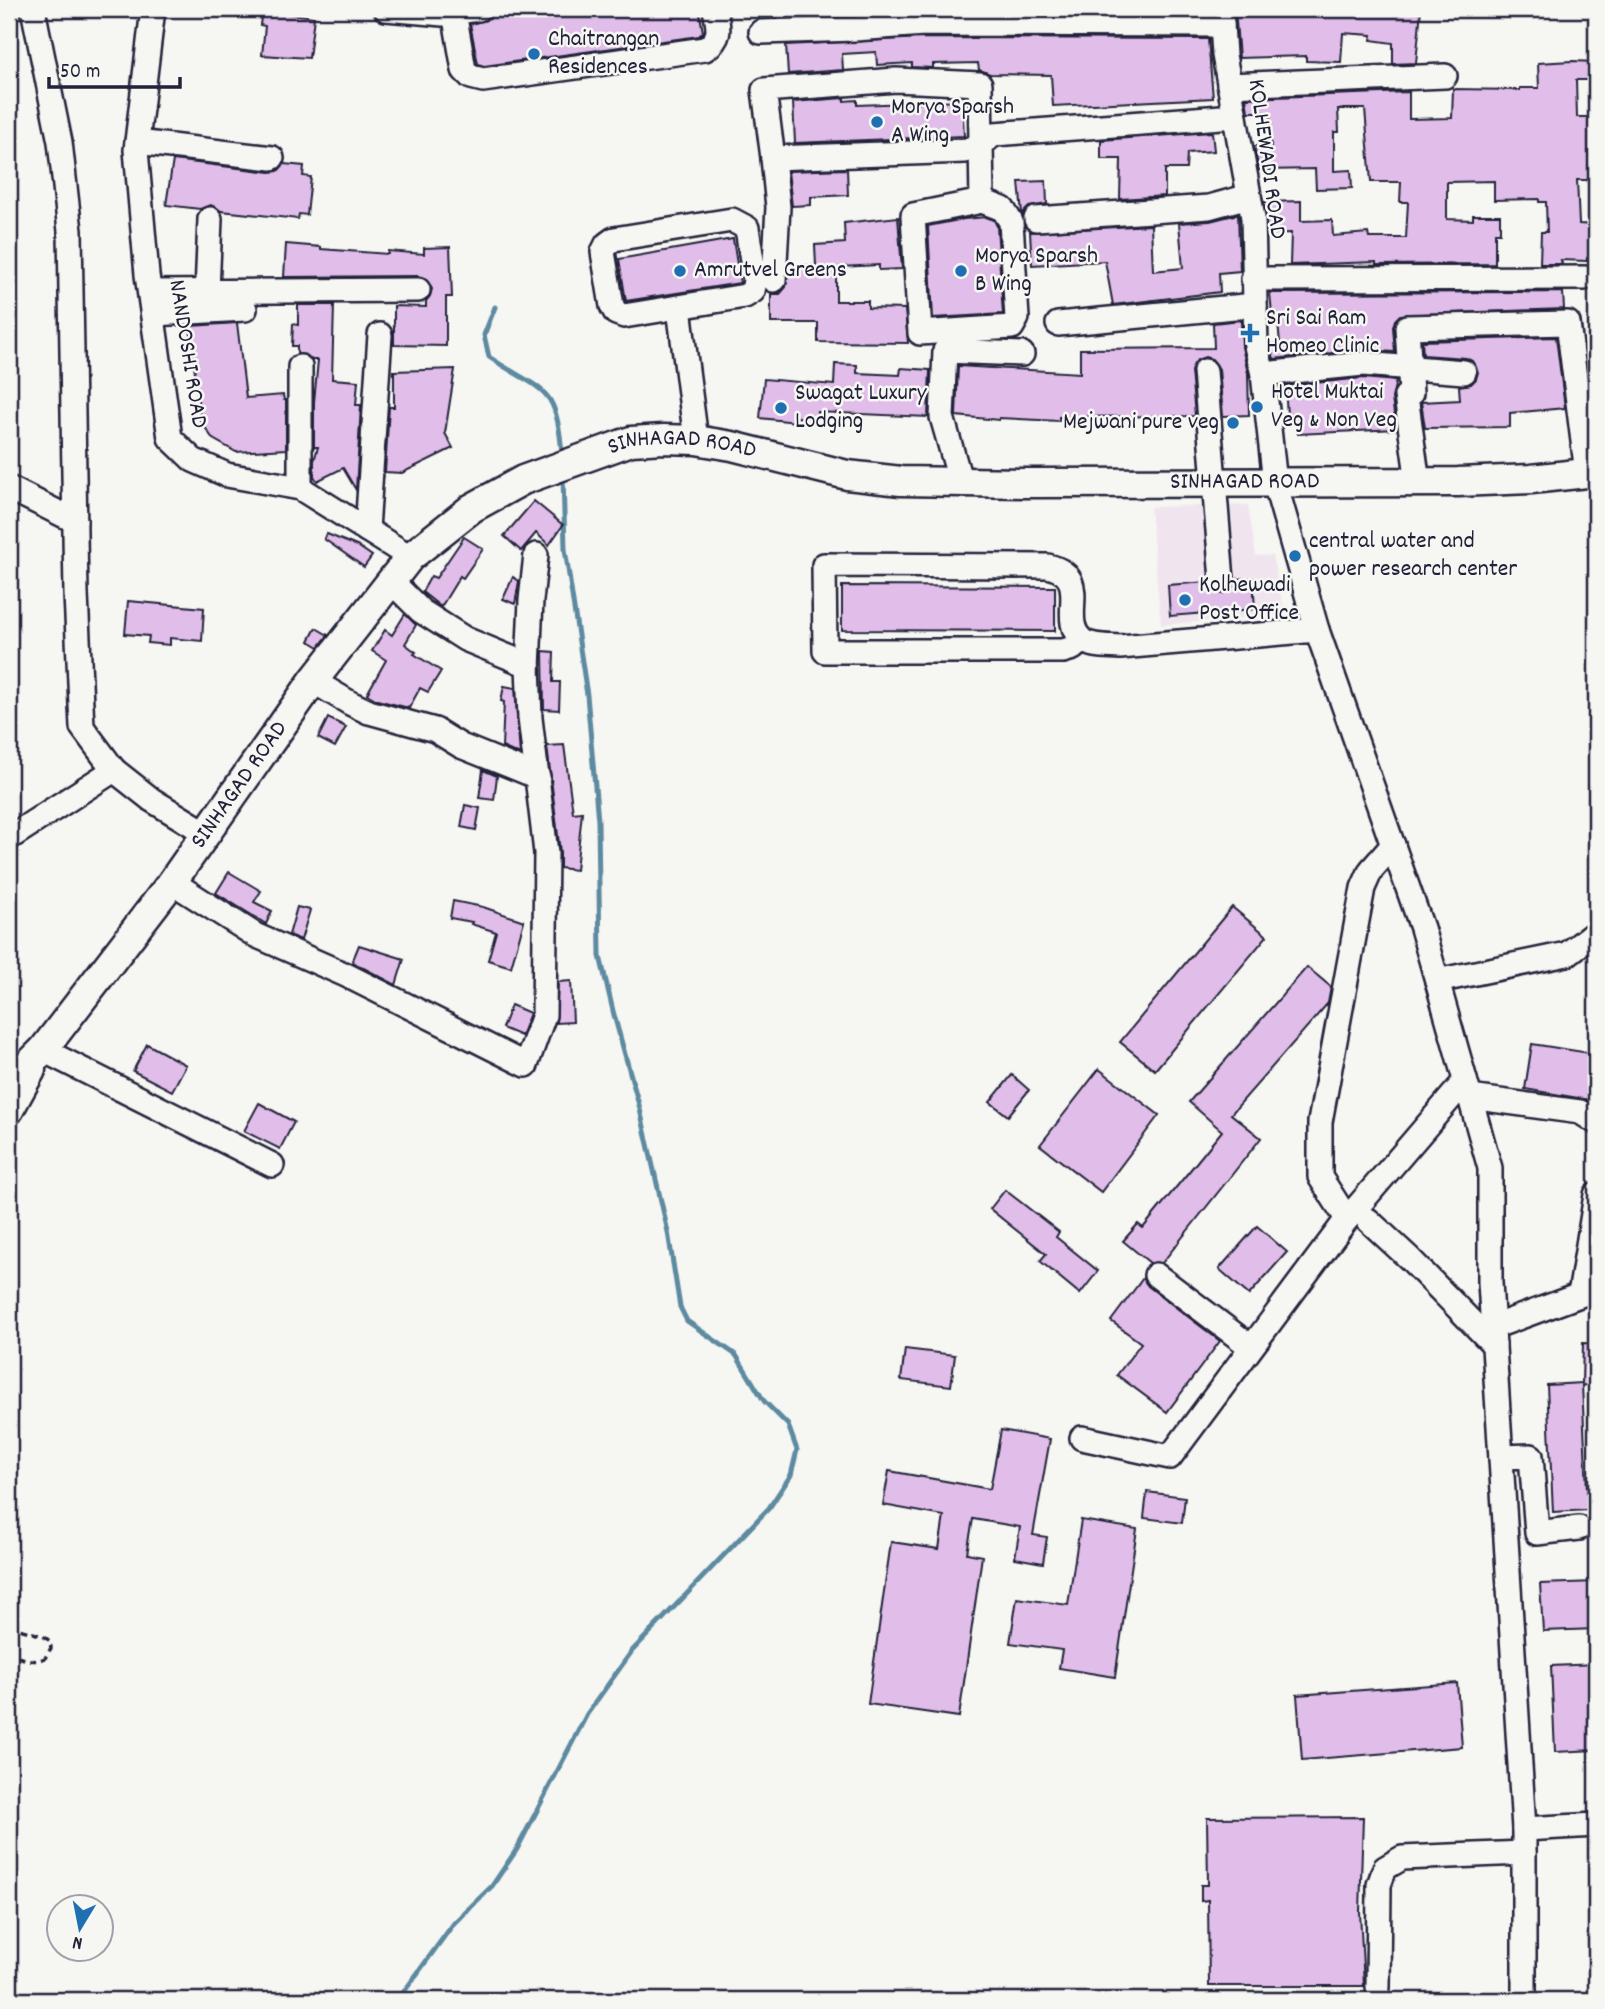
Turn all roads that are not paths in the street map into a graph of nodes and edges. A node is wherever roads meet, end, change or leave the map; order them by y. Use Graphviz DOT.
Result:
graph roads {
  1 [pos="33,9"];
  2 [pos="153,9"];
  3 [pos="386,9"];
  4 [pos="478,9"];
  5 [pos="715,9"];
  6 [pos="448,13"];
  7 [pos="1221,17"];
  8 [pos="761,32"];
  9 [pos="1445,76"];
  10 [pos="1229,85"];
  11 [pos="1235,116"];
  12 [pos="137,142"];
  13 [pos="983,143"];
  14 [pos="272,158"];
  15 [pos="773,158"];
  16 [pos="1249,196"];
  17 [pos="982,201"];
  18 [pos="210,219"];
  19 [pos="1036,219"];
  20 [pos="1586,278"];
  21 [pos="1253,279"];
  22 [pos="774,280"];
  23 [pos="418,290"];
  24 [pos="208,292"];
  25 [pos="151,303"];
  26 [pos="1255,304"];
  27 [pos="679,308"];
  28 [pos="245,309"];
  29 [pos="1058,324"];
  30 [pos="380,335"];
  31 [pos="1022,354"];
  32 [pos="300,367"];
  33 [pos="1411,369"];
  34 [pos="1205,371"];
  35 [pos="1464,372"];
  36 [pos="1263,374"];
  37 [pos="696,440"];
  38 [pos="1591,472"];
  39 [pos="961,482"];
  40 [pos="1418,482"];
  41 [pos="1215,483"];
  42 [pos="1275,483"];
  43 [pos="9,488"];
  44 [pos="300,488"];
  45 [pos="75,521"];
  46 [pos="367,530"];
  47 [pos="536,555"];
  48 [pos="410,557"];
  49 [pos="1222,580"];
  50 [pos="392,582"];
  51 [pos="1317,630"];
  52 [pos="1082,640"];
  53 [pos="528,668"];
  54 [pos="313,681"];
  55 [pos="114,770"];
  56 [pos="538,777"];
  57 [pos="206,833"];
  58 [pos="9,838"];
  59 [pos="1393,845"];
  60 [pos="172,882"];
  61 [pos="1596,932"];
  62 [pos="1437,981"];
  63 [pos="43,1050"];
  64 [pos="9,1084"];
  65 [pos="1467,1089"];
  66 [pos="9,1110"];
  67 [pos="1596,1122"];
  68 [pos="272,1165"];
  69 [pos="1596,1195"];
  70 [pos="1358,1220"];
  71 [pos="1156,1275"];
  72 [pos="1588,1292"];
  73 [pos="1494,1336"];
  74 [pos="1251,1347"];
  75 [pos="1082,1438"];
  76 [pos="1501,1457"];
  77 [pos="1579,1528"];
  78 [pos="1596,1825"];
  79 [pos="1524,1829"];
  80 [pos="1524,1853"];
  81 [pos="1378,1987"];
  82 [pos="1524,2000"];
  1 -- 45 [label="street"];
  2 -- 12 [label="street, NANDOSHI ROAD"];
  3 -- 6 [label="street"];
  4 -- 6 [label="street"];
  5 -- 6 [label="street"];
  7 -- 8 [label="street"];
  7 -- 10 [label="street, KOLHEWADI ROAD"];
  9 -- 10 [label="street"];
  10 -- 11 [label="street, KOLHEWADI ROAD"];
  11 -- 13 [label="street"];
  11 -- 16 [label="street, KOLHEWADI ROAD"];
  12 -- 14 [label="street"];
  12 -- 25 [label="street, NANDOSHI ROAD"];
  13 -- 15 [label="street"];
  13 -- 15 [label="street"];
  13 -- 17 [label="street"];
  15 -- 22 [label="street"];
  16 -- 19 [label="street"];
  16 -- 21 [label="street, KOLHEWADI ROAD"];
  17 -- 17 [label="street"];
  18 -- 24 [label="street"];
  20 -- 21 [label="street"];
  21 -- 26 [label="street, KOLHEWADI ROAD"];
  23 -- 24 [label="street"];
  24 -- 25 [label="street"];
  25 -- 28 [label="street"];
  25 -- 44 [label="street, NANDOSHI ROAD"];
  26 -- 29 [label="street"];
  26 -- 36 [label="street, KOLHEWADI ROAD"];
  27 -- 27 [label="street"];
  27 -- 37 [label="street"];
  30 -- 46 [label="street"];
  31 -- 39 [label="street"];
  32 -- 44 [label="street"];
  33 -- 35 [label="street"];
  33 -- 36 [label="street"];
  33 -- 38 [label="street"];
  33 -- 40 [label="street"];
  34 -- 41 [label="street"];
  36 -- 42 [label="street, KOLHEWADI ROAD"];
  37 -- 39 [label="main road, SINHAGAD ROAD"];
  37 -- 48 [label="main road, SINHAGAD ROAD"];
  38 -- 40 [label="main road, SINHAGAD ROAD"];
  39 -- 41 [label="main road, SINHAGAD ROAD"];
  40 -- 42 [label="main road, SINHAGAD ROAD"];
  41 -- 42 [label="main road, SINHAGAD ROAD"];
  41 -- 49 [label="street"];
  42 -- 51 [label="street, KOLHEWADI ROAD"];
  43 -- 45 [label="street"];
  44 -- 46 [label="street, NANDOSHI ROAD"];
  45 -- 55 [label="street"];
  46 -- 48 [label="street, NANDOSHI ROAD"];
  47 -- 53 [label="street"];
  48 -- 50 [label="main road, SINHAGAD ROAD"];
  50 -- 53 [label="street"];
  50 -- 54 [label="main road, SINHAGAD ROAD"];
  51 -- 52 [label="street"];
  51 -- 59 [label="street, KOLHEWADI ROAD"];
  52 -- 52 [label="street"];
  53 -- 56 [label="street"];
  54 -- 56 [label="street"];
  54 -- 57 [label="main road, SINHAGAD ROAD"];
  55 -- 57 [label="street"];
  55 -- 58 [label="street"];
  56 -- 60 [label="street"];
  57 -- 60 [label="main road, SINHAGAD ROAD"];
  59 -- 62 [label="street, KOLHEWADI ROAD"];
  59 -- 70 [label="street"];
  60 -- 63 [label="main road, SINHAGAD ROAD"];
  61 -- 62 [label="street"];
  62 -- 65 [label="street, KOLHEWADI ROAD"];
  63 -- 64 [label="main road, SINHAGAD ROAD"];
  63 -- 66 [label="main road, SINHAGAD ROAD"];
  63 -- 68 [label="street"];
  65 -- 67 [label="street"];
  65 -- 70 [label="street"];
  65 -- 73 [label="street, KOLHEWADI ROAD"];
  69 -- 72 [label="street"];
  70 -- 73 [label="street"];
  70 -- 74 [label="street"];
  71 -- 74 [label="street"];
  72 -- 73 [label="street"];
  73 -- 76 [label="street, KOLHEWADI ROAD"];
  74 -- 75 [label="street"];
  76 -- 77 [label="street"];
  76 -- 79 [label="street, KOLHEWADI ROAD"];
  78 -- 79 [label="street"];
  79 -- 80 [label="street, KOLHEWADI ROAD"];
  80 -- 81 [label="street"];
  80 -- 82 [label="street, KOLHEWADI ROAD"];
}
